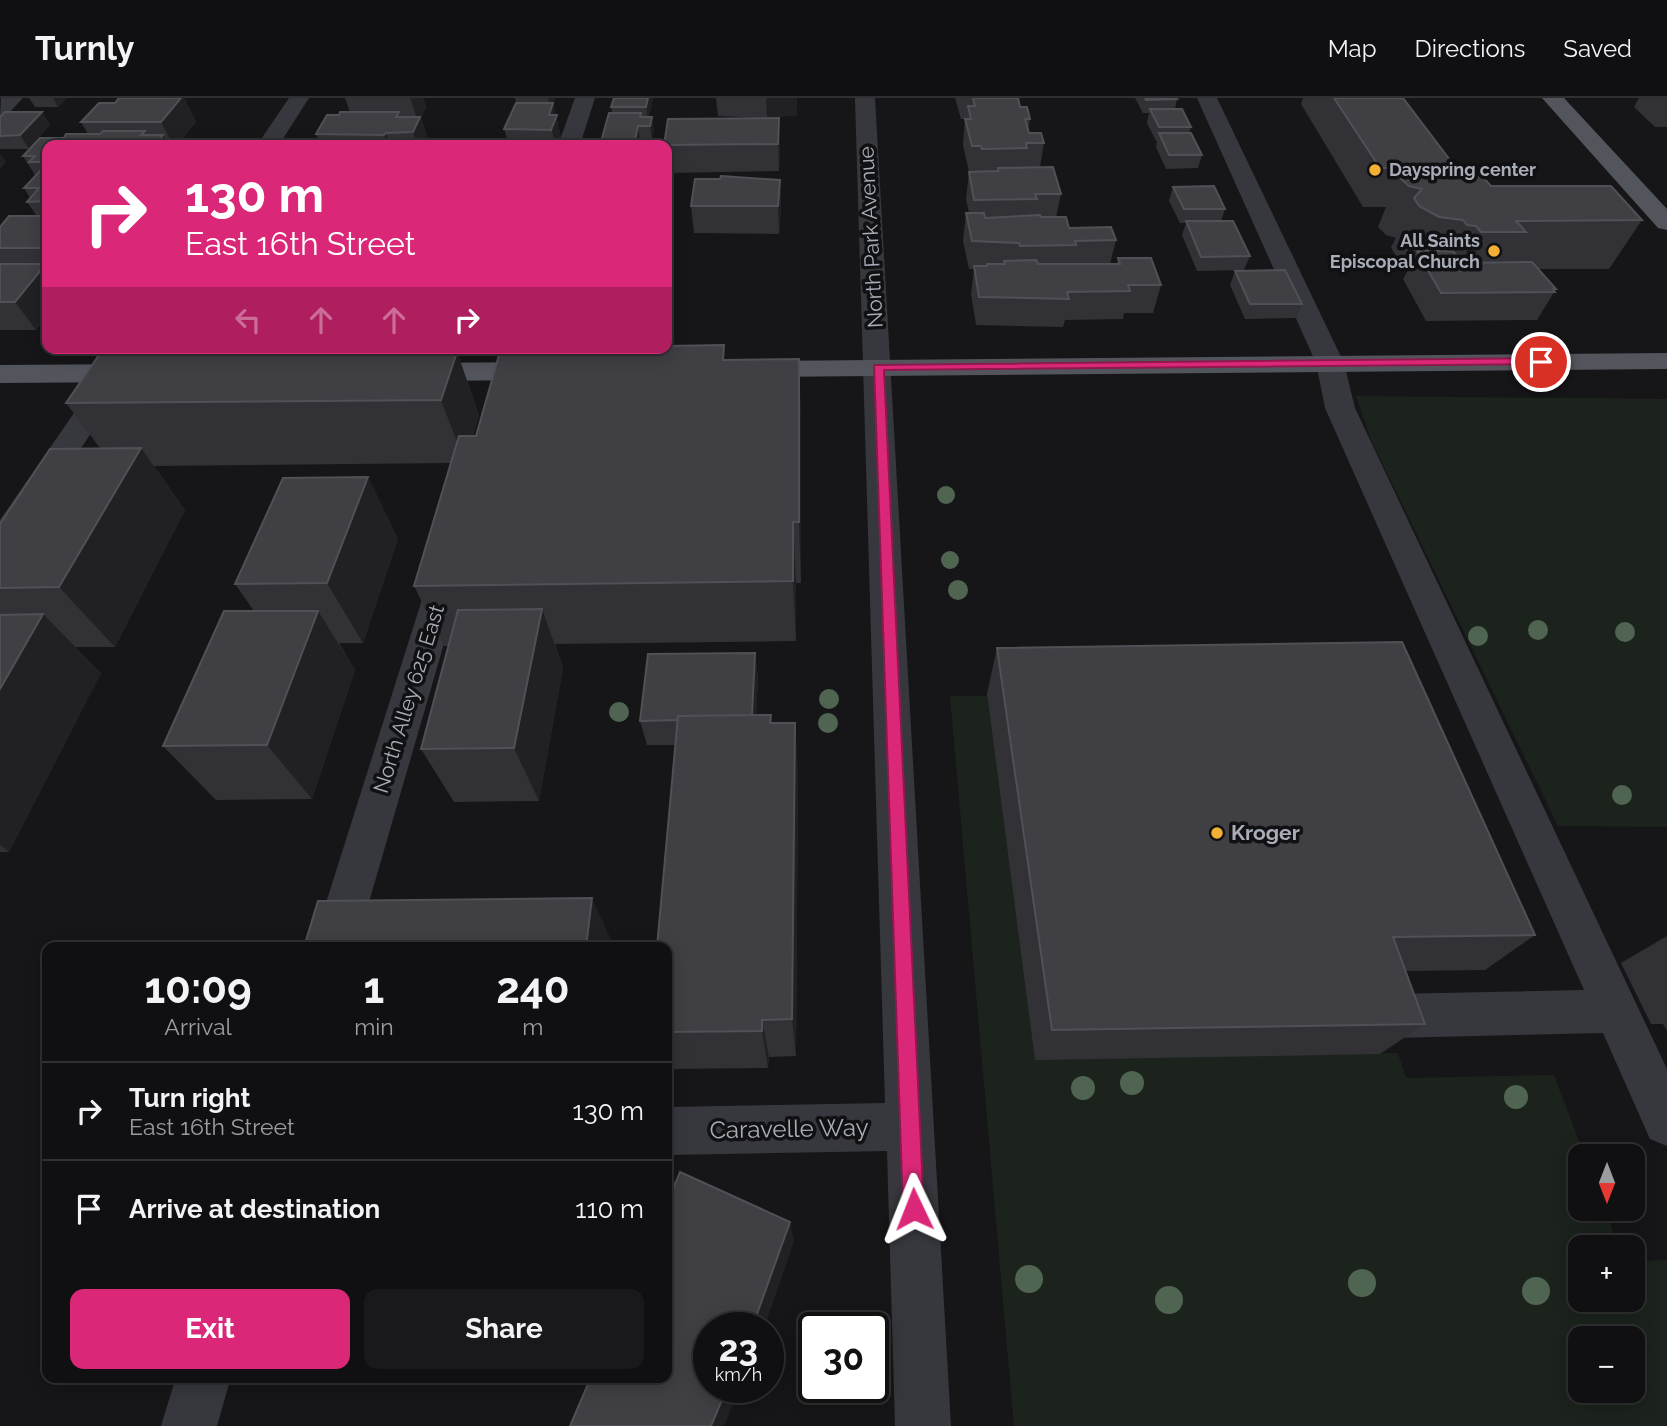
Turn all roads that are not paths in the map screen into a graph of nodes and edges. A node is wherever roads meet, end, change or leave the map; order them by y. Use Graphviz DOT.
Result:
graph roads {
  1 [pos="13,98"];
  2 [pos="299,98"];
  3 [pos="585,98"];
  4 [pos="864,98"];
  5 [pos="1206,98"];
  6 [pos="1552,98"];
  7 [pos="0,111"];
  8 [pos="271,140"];
  9 [pos="571,140"];
  10 [pos="1667,223"];
  11 [pos="129,354"];
  12 [pos="1667,361"];
  13 [pos="1331,363"];
  14 [pos="878,367"];
  15 [pos="727,369"];
  16 [pos="576,371"];
  17 [pos="387,372"];
  18 [pos="117,373"];
  19 [pos="171,373"];
  20 [pos="501,373"];
  21 [pos="0,374"];
  22 [pos="459,534"];
  23 [pos="0,545"];
  24 [pos="336,942"];
  25 [pos="1616,1011"];
  26 [pos="1392,1016"];
  27 [pos="1667,1122"];
  28 [pos="910,1127"];
  29 [pos="672,1131"];
  30 [pos="202,1383"];
  31 [pos="189,1426"];
  32 [pos="923,1426"];
  1 -- 7 [label="street"];
  2 -- 8 [label="street"];
  3 -- 9 [label="street"];
  4 -- 14 [label="street, North Park Avenue"];
  5 -- 13 [label="street"];
  6 -- 10 [label="main road"];
  11 -- 18 [label="street"];
  12 -- 13 [label="main road"];
  13 -- 14 [label="main road"];
  13 -- 25 [label="street"];
  14 -- 15 [label="main road"];
  14 -- 28 [label="street, North Park Avenue"];
  16 -- 20 [label="main road"];
  17 -- 20 [label="main road"];
  18 -- 19 [label="main road"];
  18 -- 21 [label="main road"];
  18 -- 23 [label="street"];
  22 -- 24 [label="street, North Alley 625 East"];
  25 -- 26 [label="street"];
  25 -- 27 [label="street"];
  28 -- 29 [label="street, Caravelle Way"];
  28 -- 32 [label="street, North Park Avenue"];
  30 -- 31 [label="street"];
}
